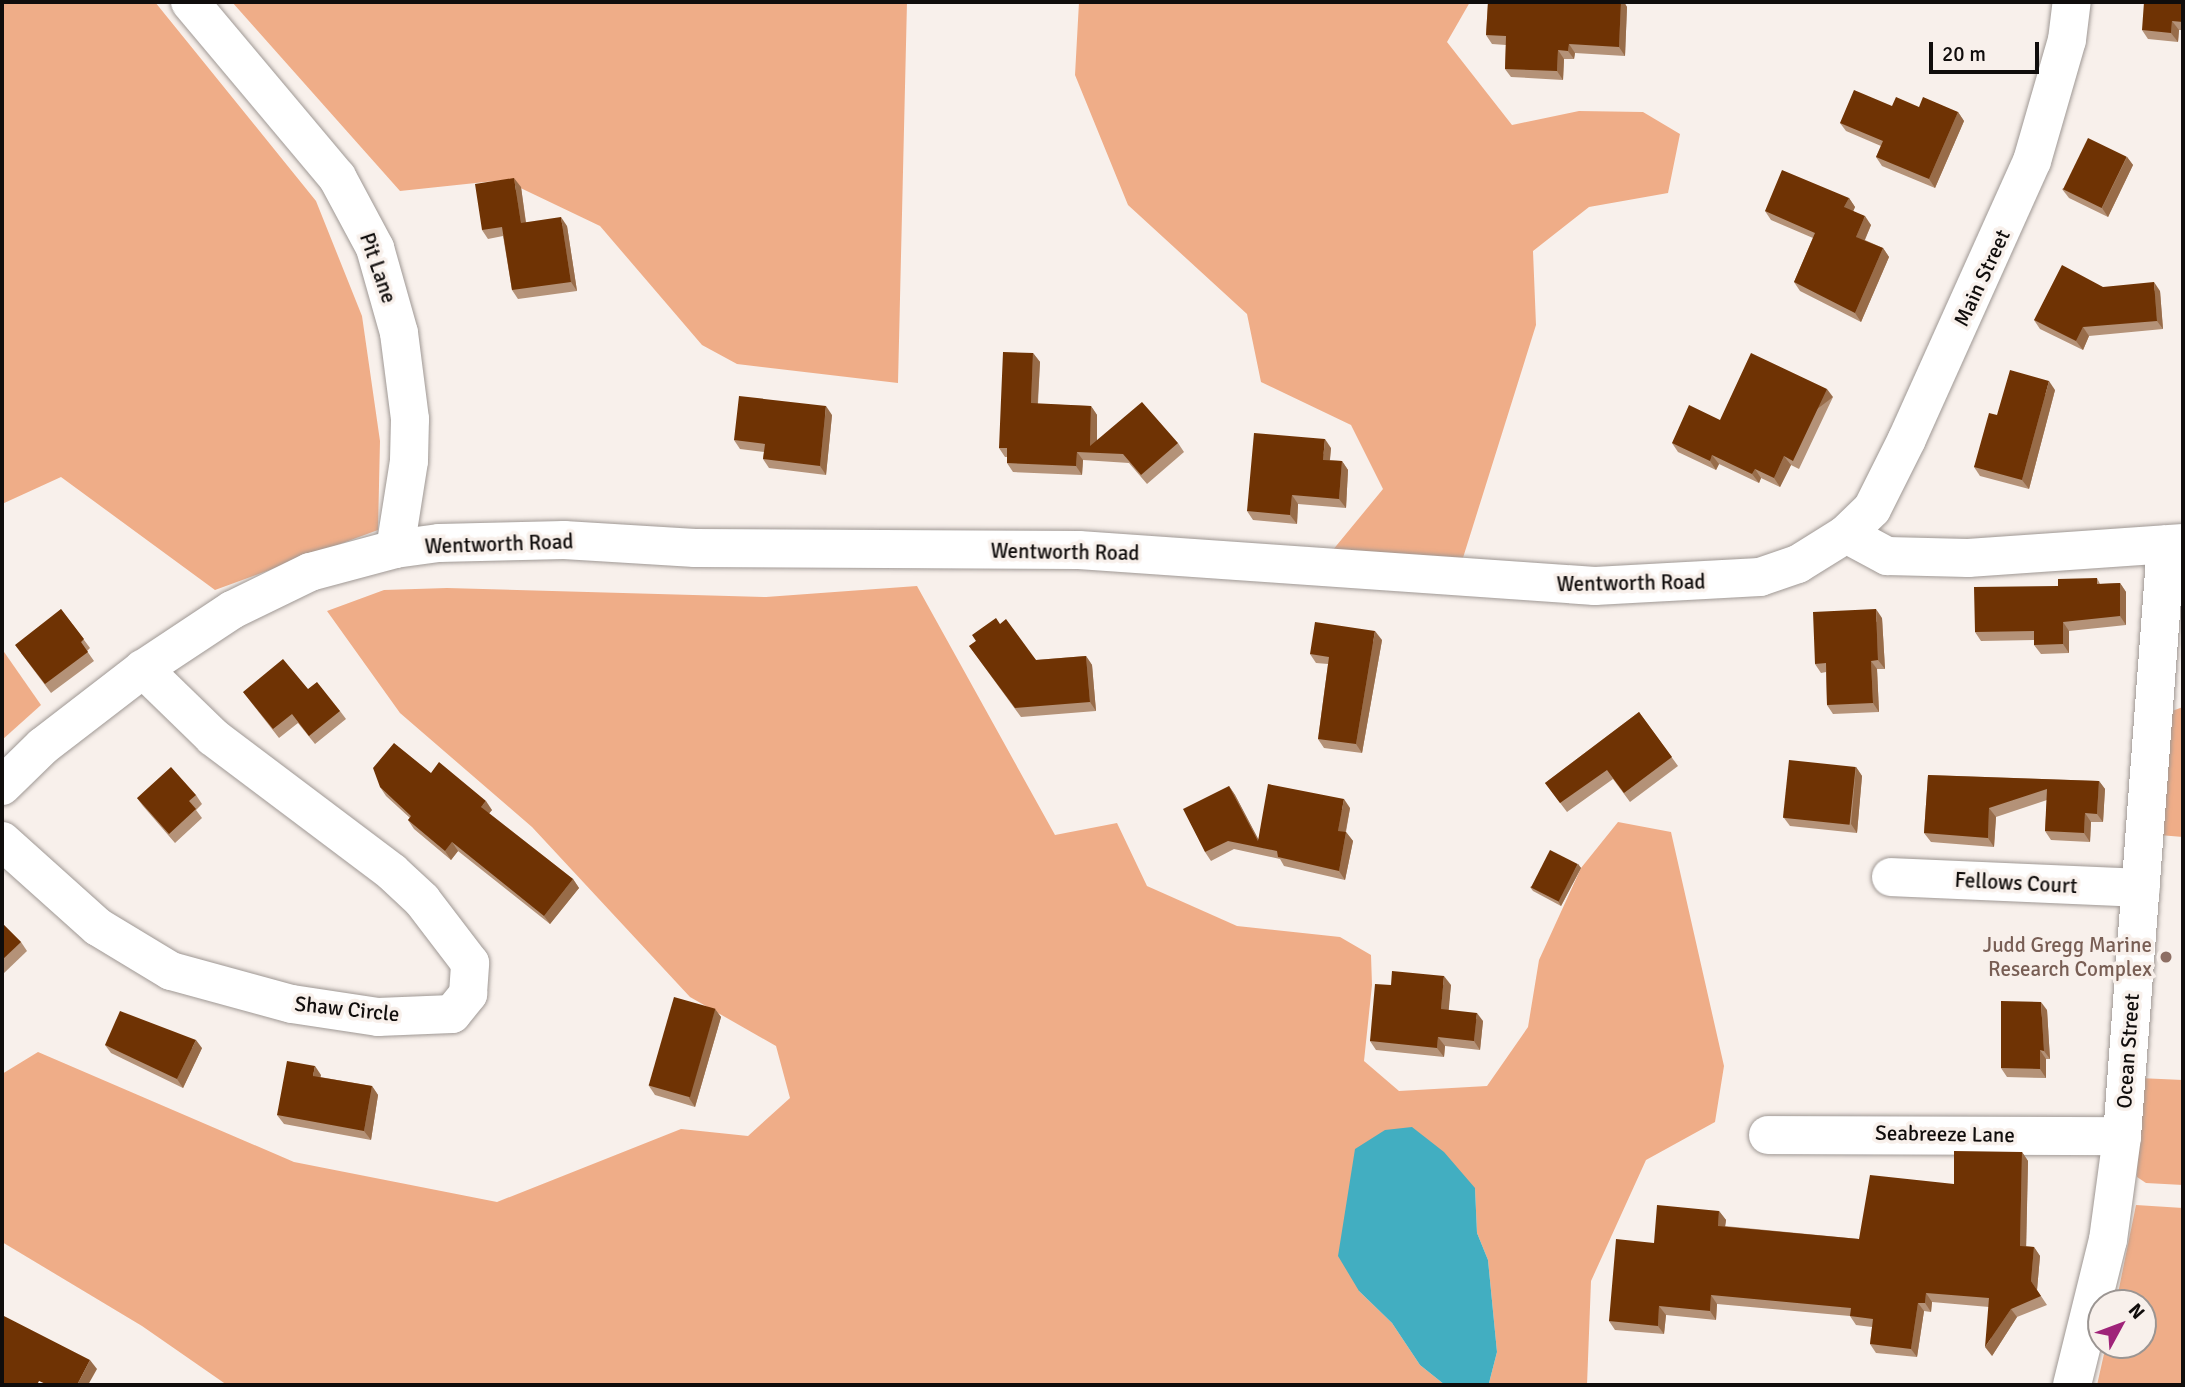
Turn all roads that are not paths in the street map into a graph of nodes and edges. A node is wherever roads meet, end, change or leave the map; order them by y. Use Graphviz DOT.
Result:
graph roads {
  1 [pos="190,2"];
  2 [pos="2072,2"];
  3 [pos="1846,534"];
  4 [pos="2175,544"];
  5 [pos="395,549"];
  6 [pos="143,669"];
  7 [pos="2,786"];
  8 [pos="2,841"];
  9 [pos="1891,877"];
  10 [pos="2141,888"];
  11 [pos="1768,1135"];
  12 [pos="2122,1136"];
  13 [pos="2072,1385"];
  1 -- 5 [label="street, Pit Lane"];
  2 -- 3 [label="street, Main Street"];
  3 -- 4 [label="street"];
  3 -- 5 [label="street, Wentworth Road"];
  4 -- 10 [label="street, Ocean Street"];
  5 -- 6 [label="street, Wentworth Road"];
  6 -- 7 [label="street, Wentworth Road"];
  6 -- 8 [label="street, Shaw Circle"];
  9 -- 10 [label="street, Fellows Court"];
  10 -- 12 [label="street, Ocean Street"];
  11 -- 12 [label="street, Seabreeze Lane"];
  12 -- 13 [label="street, Ocean Street"];
}
